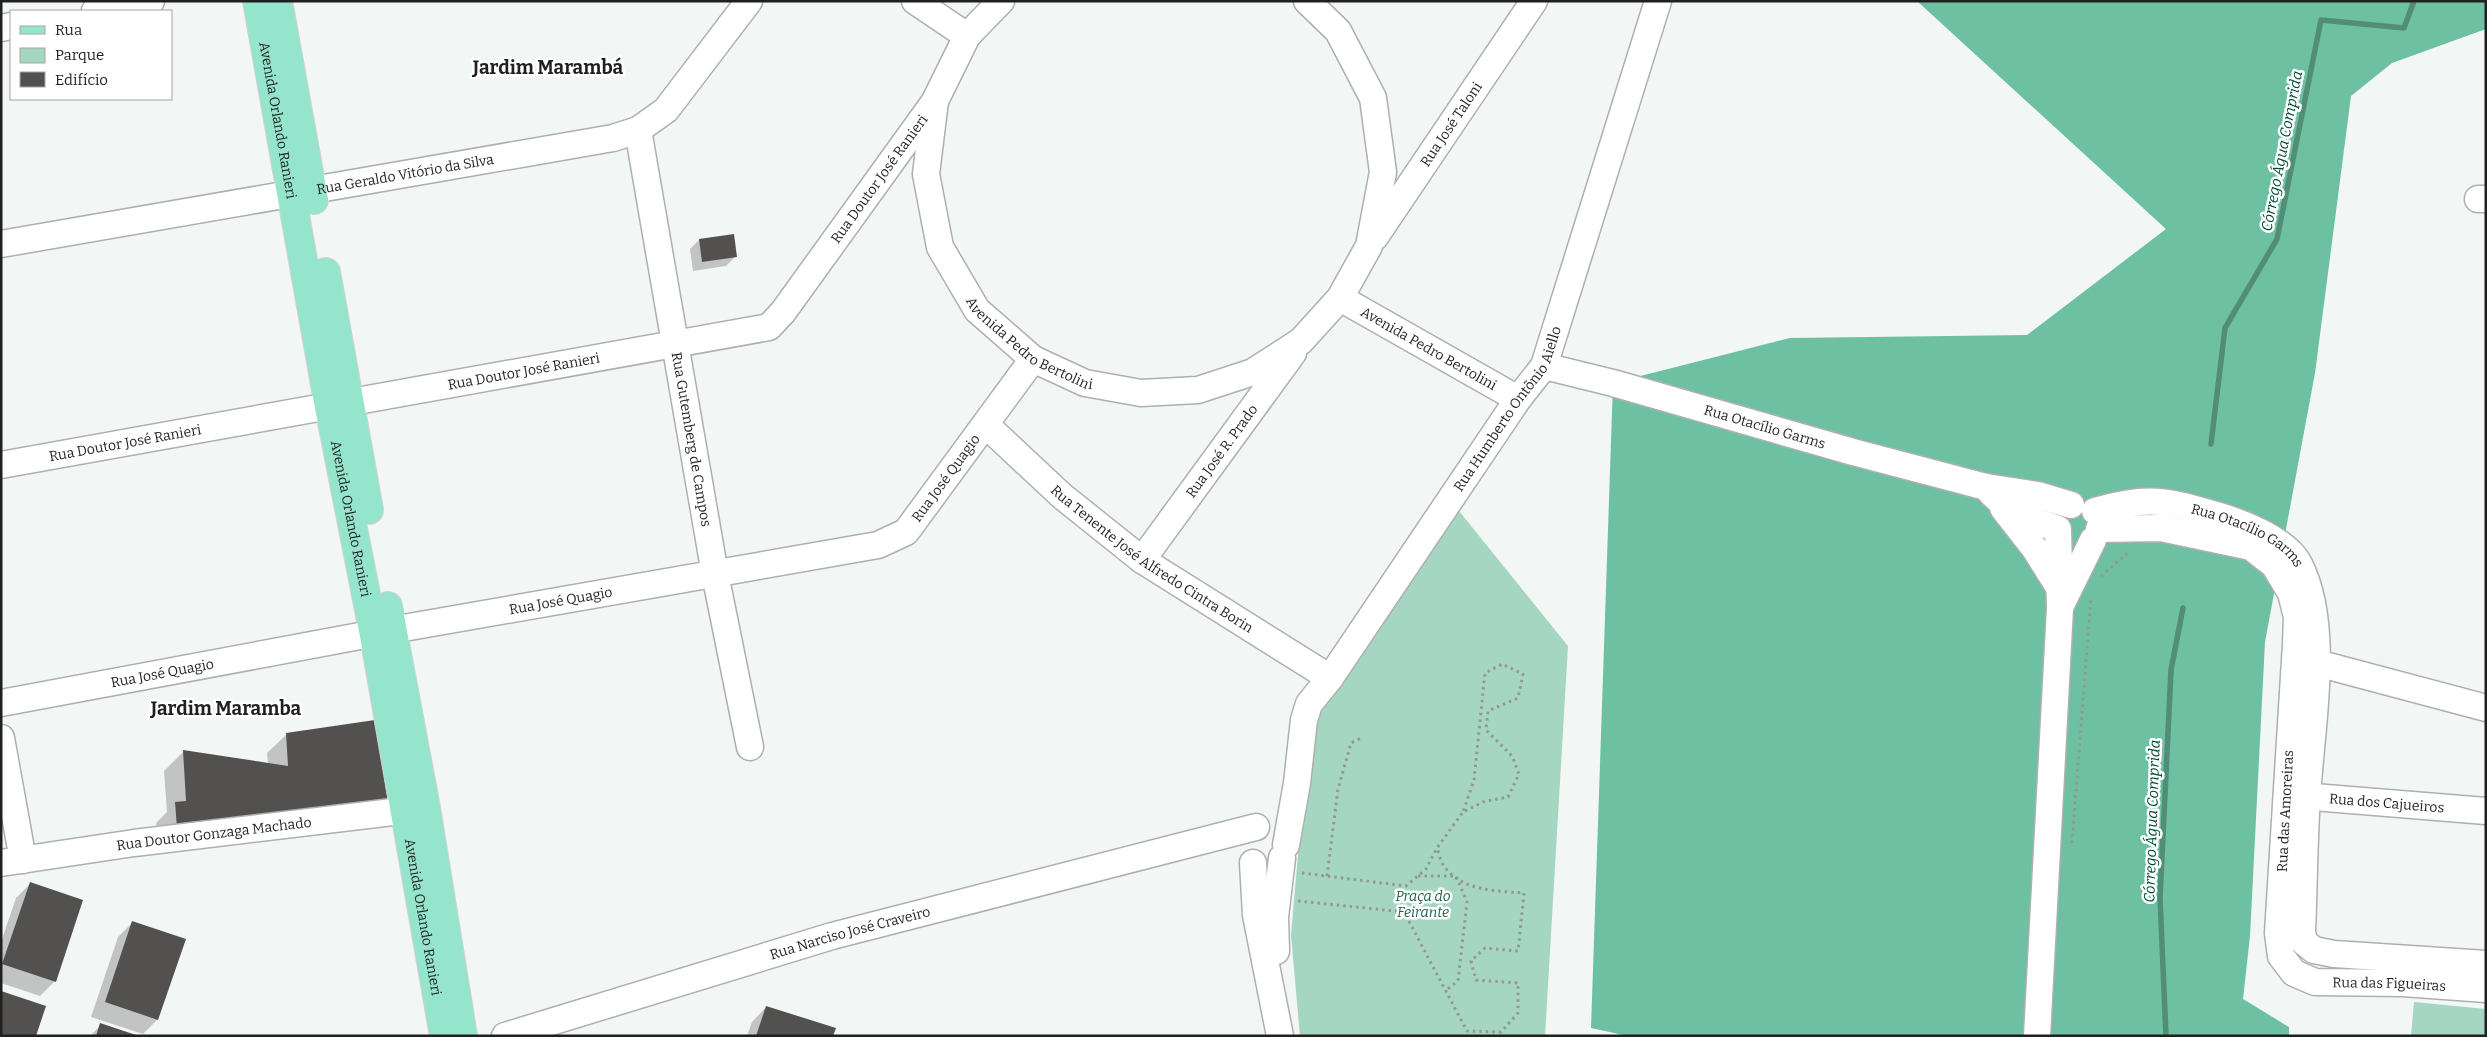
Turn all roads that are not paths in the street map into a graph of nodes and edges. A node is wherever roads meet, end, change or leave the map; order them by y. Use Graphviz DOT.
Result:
graph roads {
  1 [pos="150,1"];
  2 [pos="257,1"];
  3 [pos="278,1"];
  4 [pos="749,1"];
  5 [pos="915,1"];
  6 [pos="1000,1"];
  7 [pos="1307,1"];
  8 [pos="1534,1"];
  9 [pos="1658,1"];
  10 [pos="100,10"];
  11 [pos="967,36"];
  12 [pos="935,101"];
  13 [pos="638,130"];
  14 [pos="303,193"];
  15 [pos="1,244"];
  16 [pos="1369,246"];
  17 [pos="1340,298"];
  18 [pos="1301,341"];
  19 [pos="675,346"];
  20 [pos="1033,359"];
  21 [pos="1544,366"];
  22 [pos="1518,399"];
  23 [pos="339,405"];
  24 [pos="986,425"];
  25 [pos="1,464"];
  26 [pos="1991,493"];
  27 [pos="2089,521"];
  28 [pos="2058,529"];
  29 [pos="1142,560"];
  30 [pos="715,574"];
  31 [pos="2060,598"];
  32 [pos="383,633"];
  33 [pos="2296,644"];
  34 [pos="2317,663"];
  35 [pos="1330,678"];
  36 [pos="1,703"];
  37 [pos="2486,708"];
  38 [pos="1,738"];
  39 [pos="750,747"];
  40 [pos="1297,783"];
  41 [pos="2296,796"];
  42 [pos="415,810"];
  43 [pos="2486,811"];
  44 [pos="1261,826"];
  45 [pos="1198,841"];
  46 [pos="1289,859"];
  47 [pos="1250,860"];
  48 [pos="12,862"];
  49 [pos="2314,950"];
  50 [pos="2486,964"];
  51 [pos="2294,973"];
  52 [pos="2486,989"];
  53 [pos="1277,1010"];
  54 [pos="444,1036"];
  55 [pos="464,1036"];
  56 [pos="505,1036"];
  57 [pos="1280,1036"];
  58 [pos="2037,1036"];
  1 -- 10 [label="street"];
  2 -- 14 [label="main road, Avenida Orlando Ranieri"];
  3 -- 14 [label="main road, Avenida Orlando Ranieri"];
  4 -- 13 [label="street, Rua Geraldo Vitório da Silva"];
  5 -- 11 [label="street"];
  6 -- 11 [label="street, Avenida Pedro Bertolini"];
  7 -- 16 [label="street, Avenida Pedro Bertolini"];
  8 -- 16 [label="street, Rua José Taloni"];
  9 -- 21 [label="street, Rua Humberto Ontõnio Aiello"];
  11 -- 12 [label="street, Avenida Pedro Bertolini"];
  12 -- 19 [label="street, Rua Doutor José Ranieri"];
  12 -- 20 [label="street, Avenida Pedro Bertolini"];
  13 -- 14 [label="street, Rua Geraldo Vitório da Silva"];
  13 -- 19 [label="street, Rua Gutemberg de Campos"];
  14 -- 15 [label="street, Rua Geraldo Vitório da Silva"];
  14 -- 23 [label="main road, Avenida Orlando Ranieri"];
  16 -- 17 [label="street, Avenida Pedro Bertolini"];
  17 -- 18 [label="street, Avenida Pedro Bertolini"];
  17 -- 22 [label="street, Avenida Pedro Bertolini"];
  18 -- 20 [label="street, Avenida Pedro Bertolini"];
  18 -- 29 [label="street, Rua José R. Prado"];
  19 -- 23 [label="street, Rua Doutor José Ranieri"];
  19 -- 30 [label="street, Rua Gutemberg de Campos"];
  20 -- 24 [label="street, Rua José Quagio"];
  21 -- 22 [label="street, Rua Humberto Ontõnio Aiello"];
  21 -- 26 [label="street, Rua Otacílio Garms"];
  22 -- 35 [label="street, Rua Humberto Ontõnio Aiello"];
  23 -- 25 [label="street, Rua Doutor José Ranieri"];
  23 -- 32 [label="main road, Avenida Orlando Ranieri"];
  24 -- 29 [label="street, Rua Tenente José Alfredo Cintra Borin"];
  24 -- 30 [label="street, Rua José Quagio"];
  26 -- 27 [label="street, Rua Otacílio Garms"];
  26 -- 28 [label="street, Rua Otacílio Garms"];
  26 -- 31 [label="street"];
  27 -- 28 [label="street"];
  27 -- 28 [label="street"];
  27 -- 31 [label="street"];
  27 -- 33 [label="street, Rua Otacílio Garms"];
  27 -- 34 [label="street, Rua Otacílio Garms"];
  28 -- 31 [label="street"];
  29 -- 35 [label="street, Rua Tenente José Alfredo Cintra Borin"];
  30 -- 32 [label="street, Rua José Quagio"];
  30 -- 39 [label="street, Rua Gutemberg de Campos"];
  31 -- 58 [label="street"];
  32 -- 36 [label="street, Rua José Quagio"];
  32 -- 42 [label="main road, Avenida Orlando Ranieri"];
  33 -- 41 [label="street, Rua das Amoreiras"];
  34 -- 37 [label="street"];
  34 -- 41 [label="street, Rua das Amoreiras"];
  35 -- 40 [label="street, Rua Humberto Ontõnio Aiello"];
  38 -- 48 [label="street"];
  40 -- 44 [label="street"];
  40 -- 46 [label="street"];
  41 -- 43 [label="street, Rua dos Cajueiros"];
  41 -- 49 [label="street, Rua das Amoreiras"];
  41 -- 51 [label="street, Rua das Amoreiras"];
  42 -- 48 [label="street, Rua Doutor Gonzaga Machado"];
  42 -- 54 [label="main road, Avenida Orlando Ranieri"];
  42 -- 55 [label="main road, Avenida Orlando Ranieri"];
  44 -- 45 [label="street, Rua Narciso José Craveiro"];
  44 -- 46 [label="street"];
  44 -- 47 [label="street"];
  45 -- 47 [label="street, Rua Narciso José Craveiro"];
  45 -- 56 [label="street, Rua Narciso José Craveiro"];
  46 -- 47 [label="street"];
  46 -- 53 [label="street"];
  47 -- 53 [label="street"];
  49 -- 50 [label="street, Rua das Figueiras"];
  51 -- 52 [label="street, Rua das Figueiras"];
  53 -- 57 [label="street"];
}
